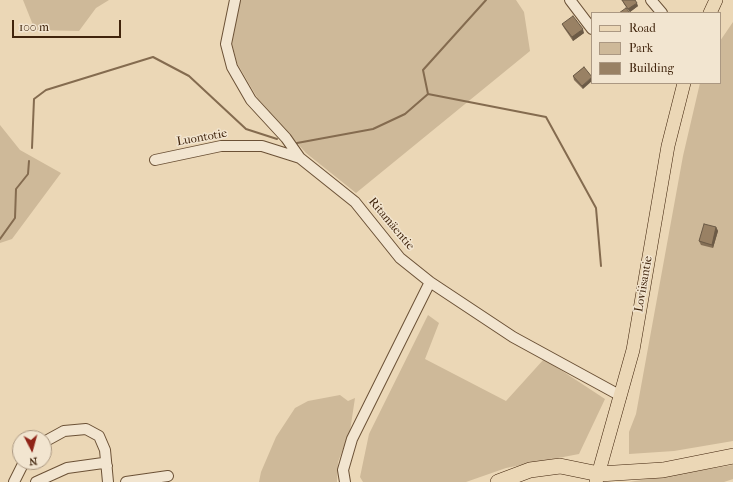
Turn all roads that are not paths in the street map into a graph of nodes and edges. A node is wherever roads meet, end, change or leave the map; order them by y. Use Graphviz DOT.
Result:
graph roads {
  1 [pos="235,0"];
  2 [pos="570,0"];
  3 [pos="651,0"];
  4 [pos="716,0"];
  5 [pos="661,12"];
  6 [pos="710,12"];
  7 [pos="591,28"];
  8 [pos="684,84"];
  9 [pos="300,158"];
  10 [pos="155,160"];
  11 [pos="430,282"];
  12 [pos="621,396"];
  13 [pos="52,438"];
  14 [pos="733,456"];
  15 [pos="107,466"];
  16 [pos="168,476"];
  17 [pos="598,478"];
  18 [pos="109,481"];
  19 [pos="36,482"];
  20 [pos="126,482"];
  21 [pos="345,482"];
  22 [pos="498,482"];
  1 -- 9 [label="street, Ritamäentie"];
  2 -- 7 [label="street"];
  3 -- 5 [label="street"];
  4 -- 6 [label="main road"];
  8 -- 12 [label="main road, Loviisantie"];
  9 -- 10 [label="street, Luontotie"];
  9 -- 11 [label="street, Ritamäentie"];
  11 -- 12 [label="street, Ritamäentie"];
  11 -- 21 [label="street"];
  12 -- 17 [label="main road, Loviisantie"];
  13 -- 15 [label="street"];
  14 -- 17 [label="highway"];
  15 -- 18 [label="street"];
  15 -- 19 [label="street"];
  16 -- 20 [label="street"];
  17 -- 22 [label="highway"];
}
